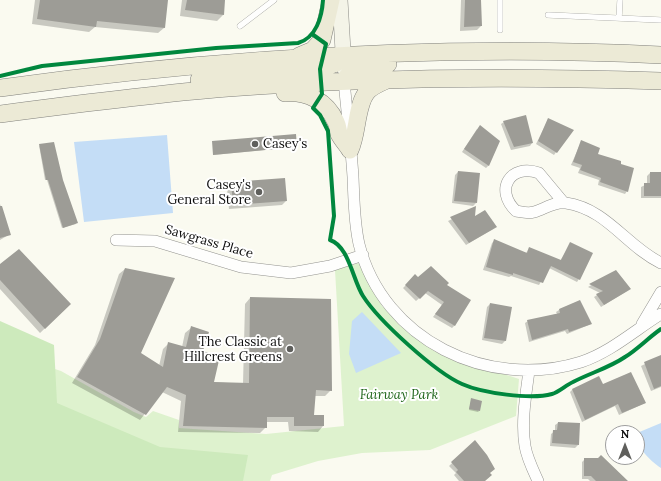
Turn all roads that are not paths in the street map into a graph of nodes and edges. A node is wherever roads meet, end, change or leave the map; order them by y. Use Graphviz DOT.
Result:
graph roads {
  1 [pos="274,0"];
  2 [pos="331,0"];
  3 [pos="340,0"];
  4 [pos="500,0"];
  5 [pos="620,0"];
  6 [pos="548,15"];
  7 [pos="619,18"];
  8 [pos="661,20"];
  9 [pos="240,26"];
  10 [pos="500,30"];
  11 [pos="543,51"];
  12 [pos="343,54"];
  13 [pos="661,54"];
  14 [pos="294,58"];
  15 [pos="389,80"];
  16 [pos="344,81"];
  17 [pos="661,81"];
  18 [pos="0,88"];
  19 [pos="77,104"];
  20 [pos="46,108"];
  21 [pos="0,114"];
  22 [pos="350,150"];
  23 [pos="564,203"];
  24 [pos="116,240"];
  25 [pos="362,255"];
  26 [pos="661,262"];
  27 [pos="661,292"];
  28 [pos="661,314"];
  29 [pos="641,326"];
  30 [pos="529,371"];
  31 [pos="538,481"];
  1 -- 9 [label="lane"];
  2 -- 14 [label="main road"];
  3 -- 12 [label="street"];
  4 -- 10 [label="lane"];
  5 -- 7 [label="lane"];
  6 -- 7 [label="lane"];
  7 -- 8 [label="lane"];
  11 -- 12 [label="main road"];
  11 -- 13 [label="main road"];
  11 -- 16 [label="main road"];
  12 -- 14 [label="main road"];
  12 -- 16 [label="street"];
  12 -- 20 [label="main road"];
  14 -- 18 [label="main road"];
  15 -- 16 [label="main road"];
  15 -- 17 [label="main road"];
  15 -- 22 [label="main road"];
  16 -- 19 [label="main road"];
  16 -- 22 [label="street"];
  19 -- 20 [label="main road"];
  19 -- 22 [label="main road"];
  20 -- 21 [label="main road"];
  22 -- 25 [label="street"];
  23 -- 23 [label="street"];
  23 -- 26 [label="street"];
  24 -- 25 [label="street, Sawgrass Place"];
  25 -- 30 [label="street"];
  27 -- 29 [label="street"];
  28 -- 29 [label="street"];
  29 -- 30 [label="street"];
  30 -- 31 [label="street"];
}
